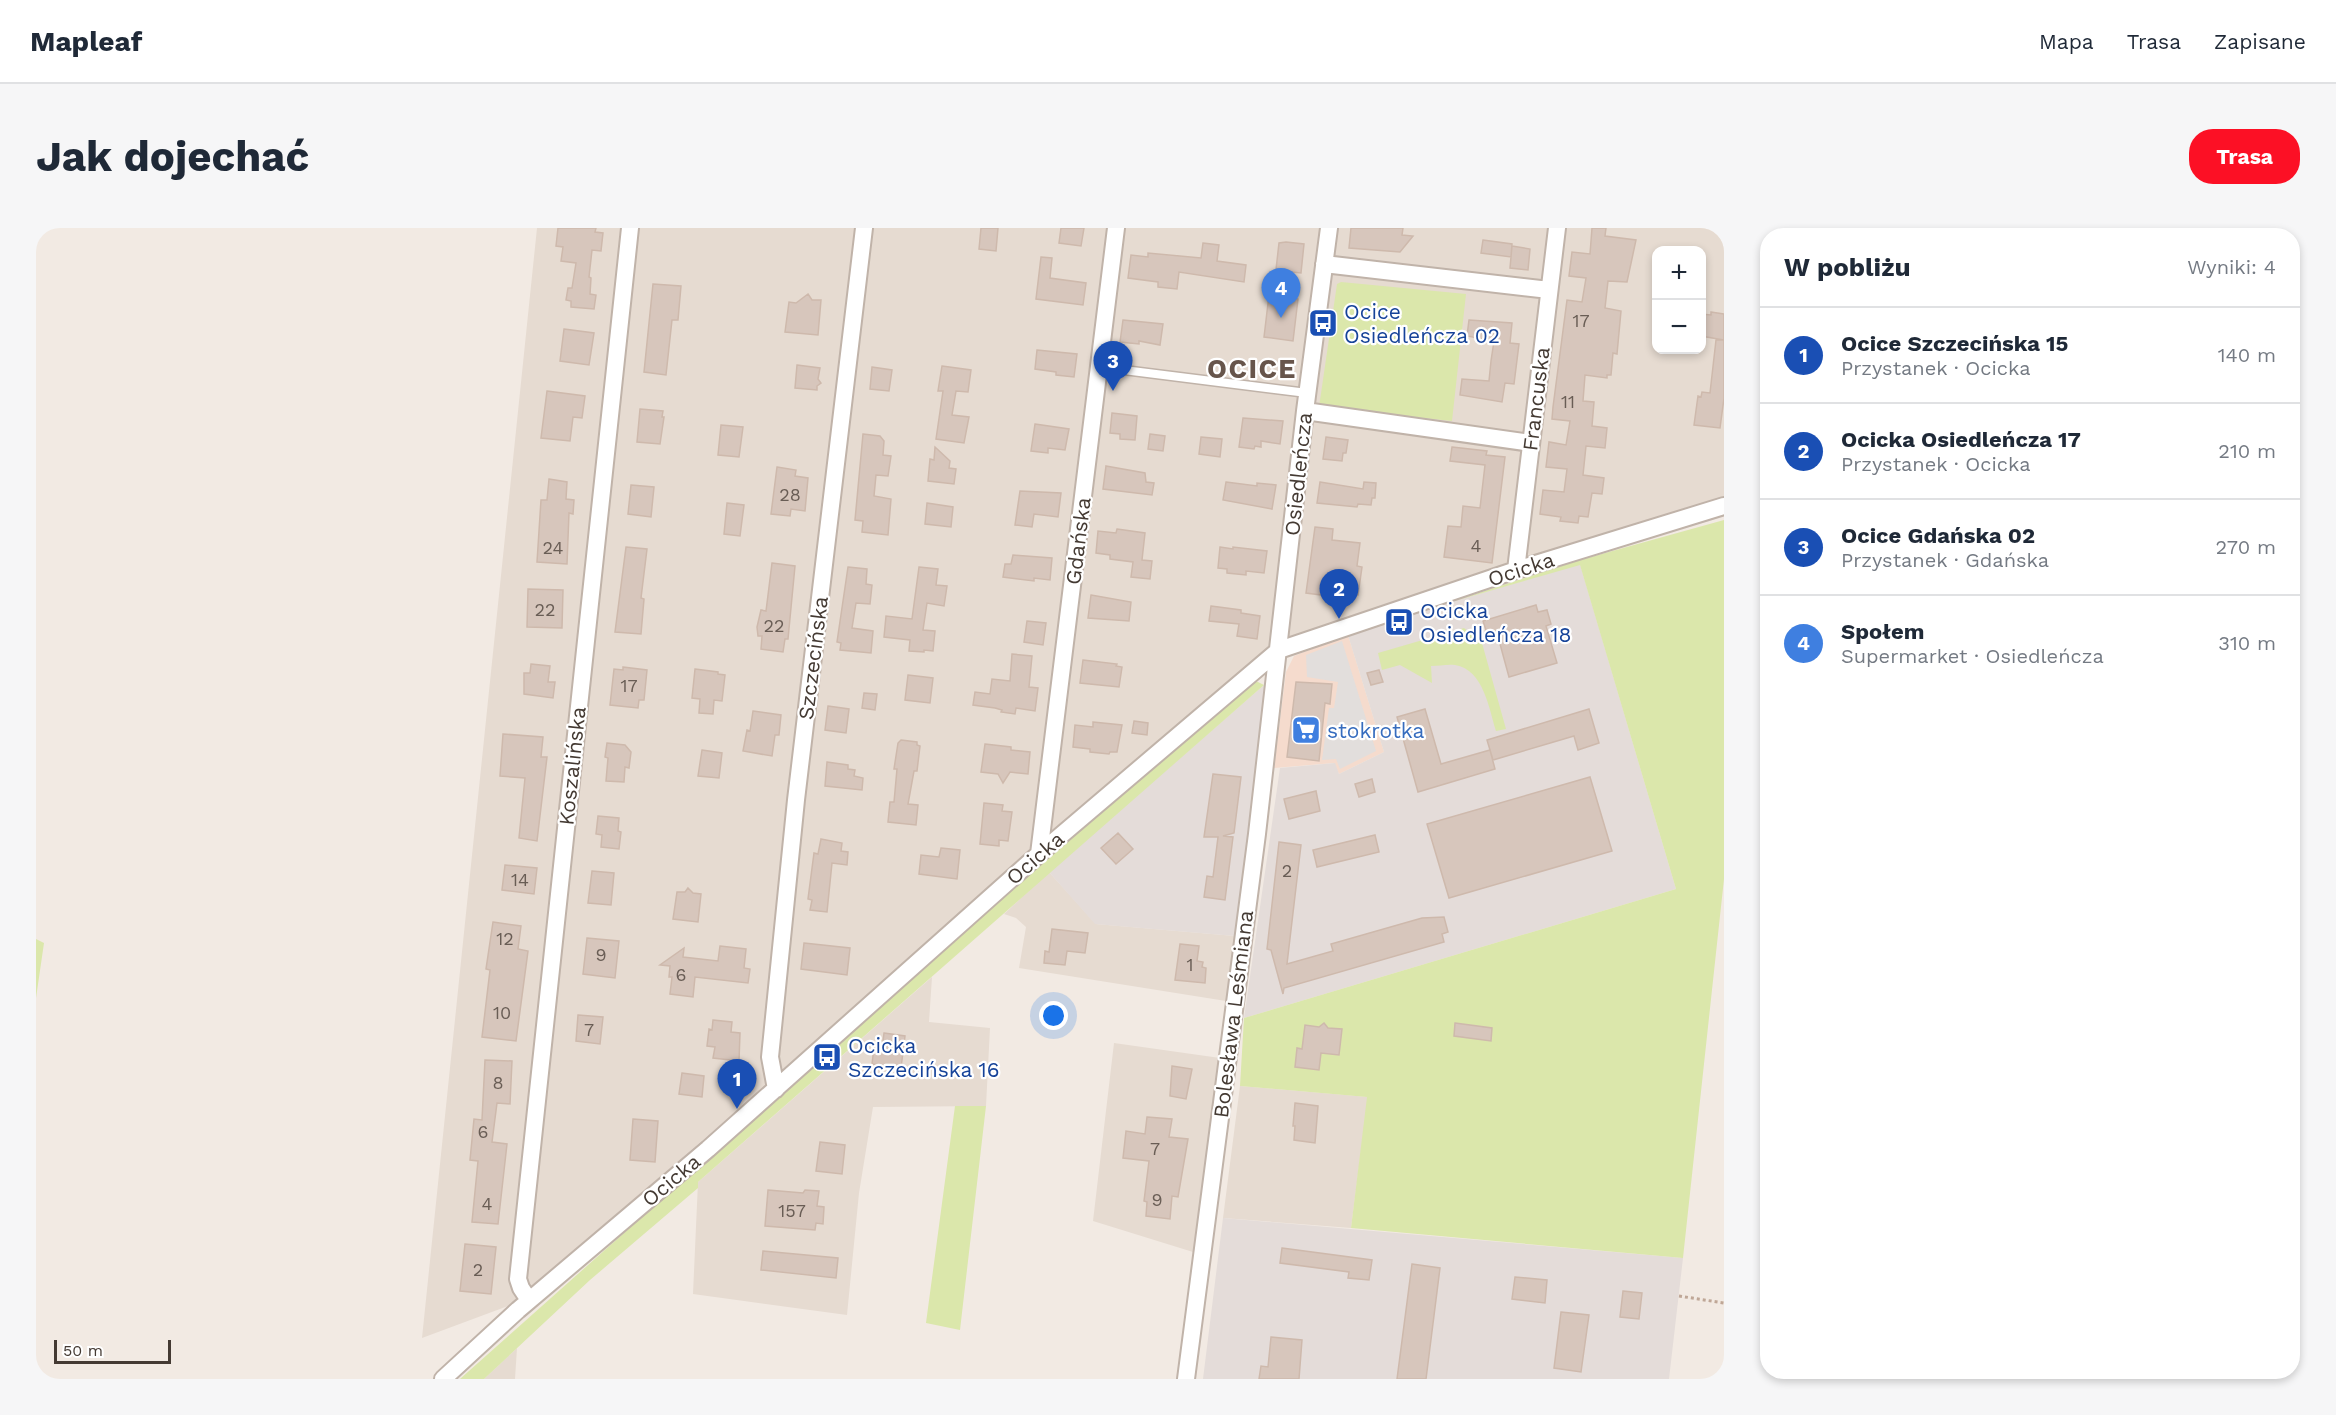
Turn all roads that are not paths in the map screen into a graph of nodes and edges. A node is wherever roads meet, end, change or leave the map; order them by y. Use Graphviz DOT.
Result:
graph roads {
  1 [pos="630,228"];
  2 [pos="864,228"];
  3 [pos="1116,228"];
  4 [pos="1329,228"];
  5 [pos="1557,228"];
  6 [pos="1324,264"];
  7 [pos="1549,290"];
  8 [pos="1100,366"];
  9 [pos="1307,393"];
  10 [pos="1305,411"];
  11 [pos="1531,443"];
  12 [pos="1724,506"];
  13 [pos="1516,570"];
  14 [pos="1279,650"];
  15 [pos="1039,854"];
  16 [pos="776,1089"];
  17 [pos="529,1300"];
  18 [pos="443,1379"];
  19 [pos="1186,1379"];
  1 -- 17 [label="street, Koszalińska"];
  2 -- 16 [label="street, Szczecińska"];
  3 -- 8 [label="street, Gdańska"];
  4 -- 6 [label="street, Osiedleńcza"];
  5 -- 7 [label="street, Francuska"];
  6 -- 7 [label="street"];
  6 -- 9 [label="street, Osiedleńcza"];
  7 -- 11 [label="street, Francuska"];
  8 -- 9 [label="lane"];
  8 -- 15 [label="street, Gdańska"];
  9 -- 10 [label="street, Osiedleńcza"];
  10 -- 11 [label="street"];
  10 -- 14 [label="street, Osiedleńcza"];
  11 -- 13 [label="street, Francuska"];
  12 -- 13 [label="street, Ocicka"];
  13 -- 14 [label="street, Ocicka"];
  14 -- 15 [label="street, Ocicka"];
  14 -- 19 [label="street, Bolesława Leśmiana"];
  15 -- 16 [label="street, Ocicka"];
  16 -- 17 [label="street, Ocicka"];
  17 -- 18 [label="street, Ocicka"];
}
